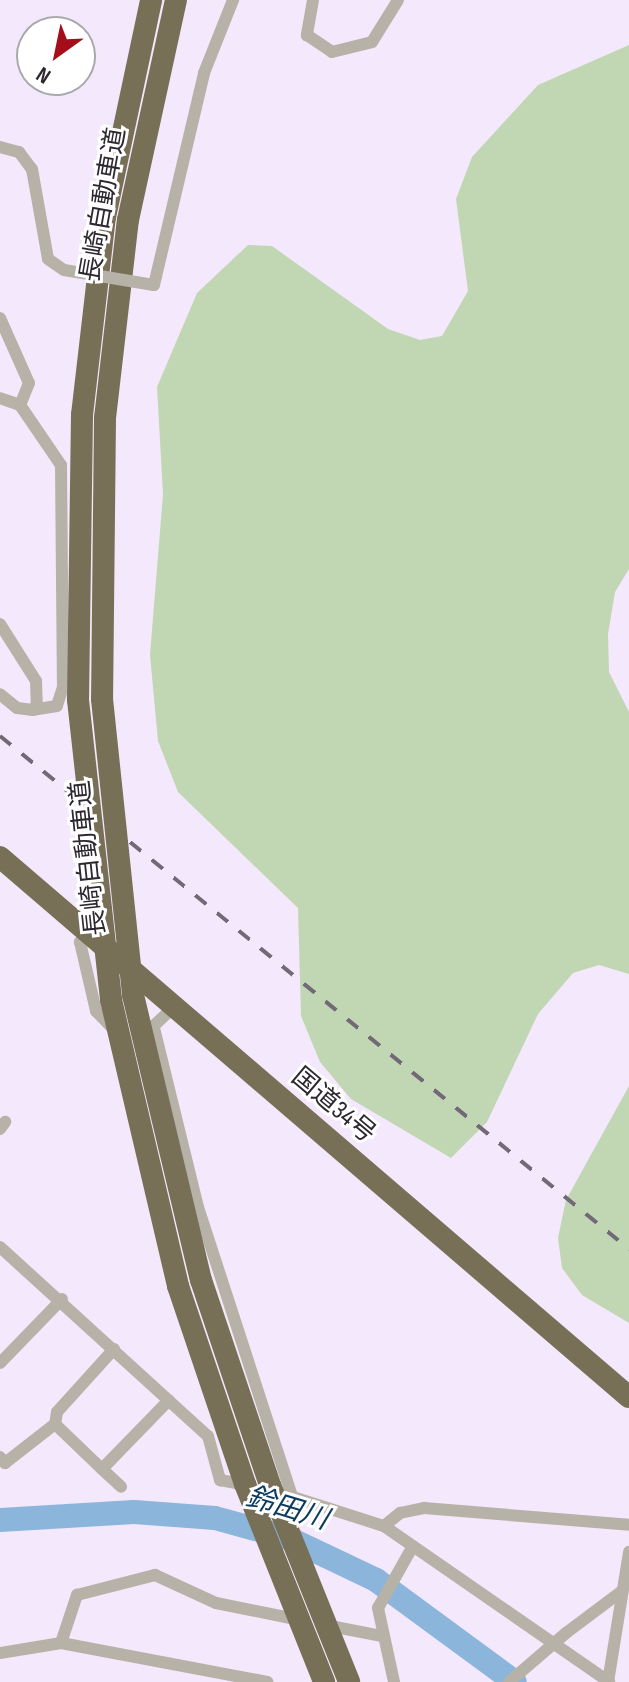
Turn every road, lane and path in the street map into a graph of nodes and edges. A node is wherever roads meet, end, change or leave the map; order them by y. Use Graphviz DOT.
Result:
graph roads {
  1 [pos="151,0"];
  2 [pos="176,0"];
  3 [pos="233,0"];
  4 [pos="313,0"];
  5 [pos="398,0"];
  6 [pos="0,147"];
  7 [pos="0,318"];
  8 [pos="0,398"];
  9 [pos="20,405"];
  10 [pos="0,624"];
  11 [pos="0,694"];
  12 [pos="33,710"];
  13 [pos="0,857"];
  14 [pos="88,931"];
  15 [pos="174,1007"];
  16 [pos="154,1028"];
  17 [pos="1,1250"];
  18 [pos="62,1299"];
  19 [pos="114,1349"];
  20 [pos="0,1363"];
  21 [pos="629,1397"];
  22 [pos="169,1400"];
  23 [pos="55,1424"];
  24 [pos="0,1457"];
  25 [pos="102,1469"];
  26 [pos="121,1487"];
  27 [pos="291,1494"];
  28 [pos="629,1525"];
  29 [pos="384,1526"];
  30 [pos="410,1551"];
  31 [pos="629,1552"];
  32 [pos="622,1591"];
  33 [pos="381,1636"];
  34 [pos="61,1643"];
  35 [pos="0,1653"];
  36 [pos="267,1682"];
  37 [pos="324,1682"];
  38 [pos="349,1682"];
  39 [pos="394,1682"];
  40 [pos="509,1682"];
  41 [pos="608,1682"];
  1 -- 37 [label="highway, 長崎自動車道, bridge"];
  2 -- 38 [label="highway, 長崎自動車道, bridge"];
  3 -- 6 [label="street, bridge"];
  4 -- 5 [label="street"];
  7 -- 9 [label="street"];
  8 -- 9 [label="street"];
  9 -- 12 [label="street"];
  10 -- 12 [label="street"];
  11 -- 12 [label="street"];
  13 -- 14 [label="highway, 国道34号"];
  14 -- 15 [label="highway, 国道34号"];
  14 -- 16 [label="street"];
  15 -- 16 [label="street"];
  15 -- 21 [label="highway, 国道34号"];
  16 -- 27 [label="street"];
  17 -- 18 [label="street"];
  18 -- 19 [label="street"];
  18 -- 20 [label="street"];
  19 -- 22 [label="street"];
  19 -- 23 [label="street"];
  22 -- 25 [label="street"];
  22 -- 27 [label="street"];
  23 -- 24 [label="street"];
  23 -- 25 [label="street"];
  25 -- 26 [label="street"];
  27 -- 29 [label="street"];
  28 -- 29 [label="street"];
  29 -- 30 [label="street"];
  30 -- 33 [label="street"];
  30 -- 41 [label="street"];
  31 -- 32 [label="street"];
  32 -- 40 [label="street, bridge"];
  32 -- 41 [label="street"];
  33 -- 34 [label="street"];
  33 -- 39 [label="street"];
  34 -- 35 [label="street"];
  34 -- 36 [label="street"];
}
